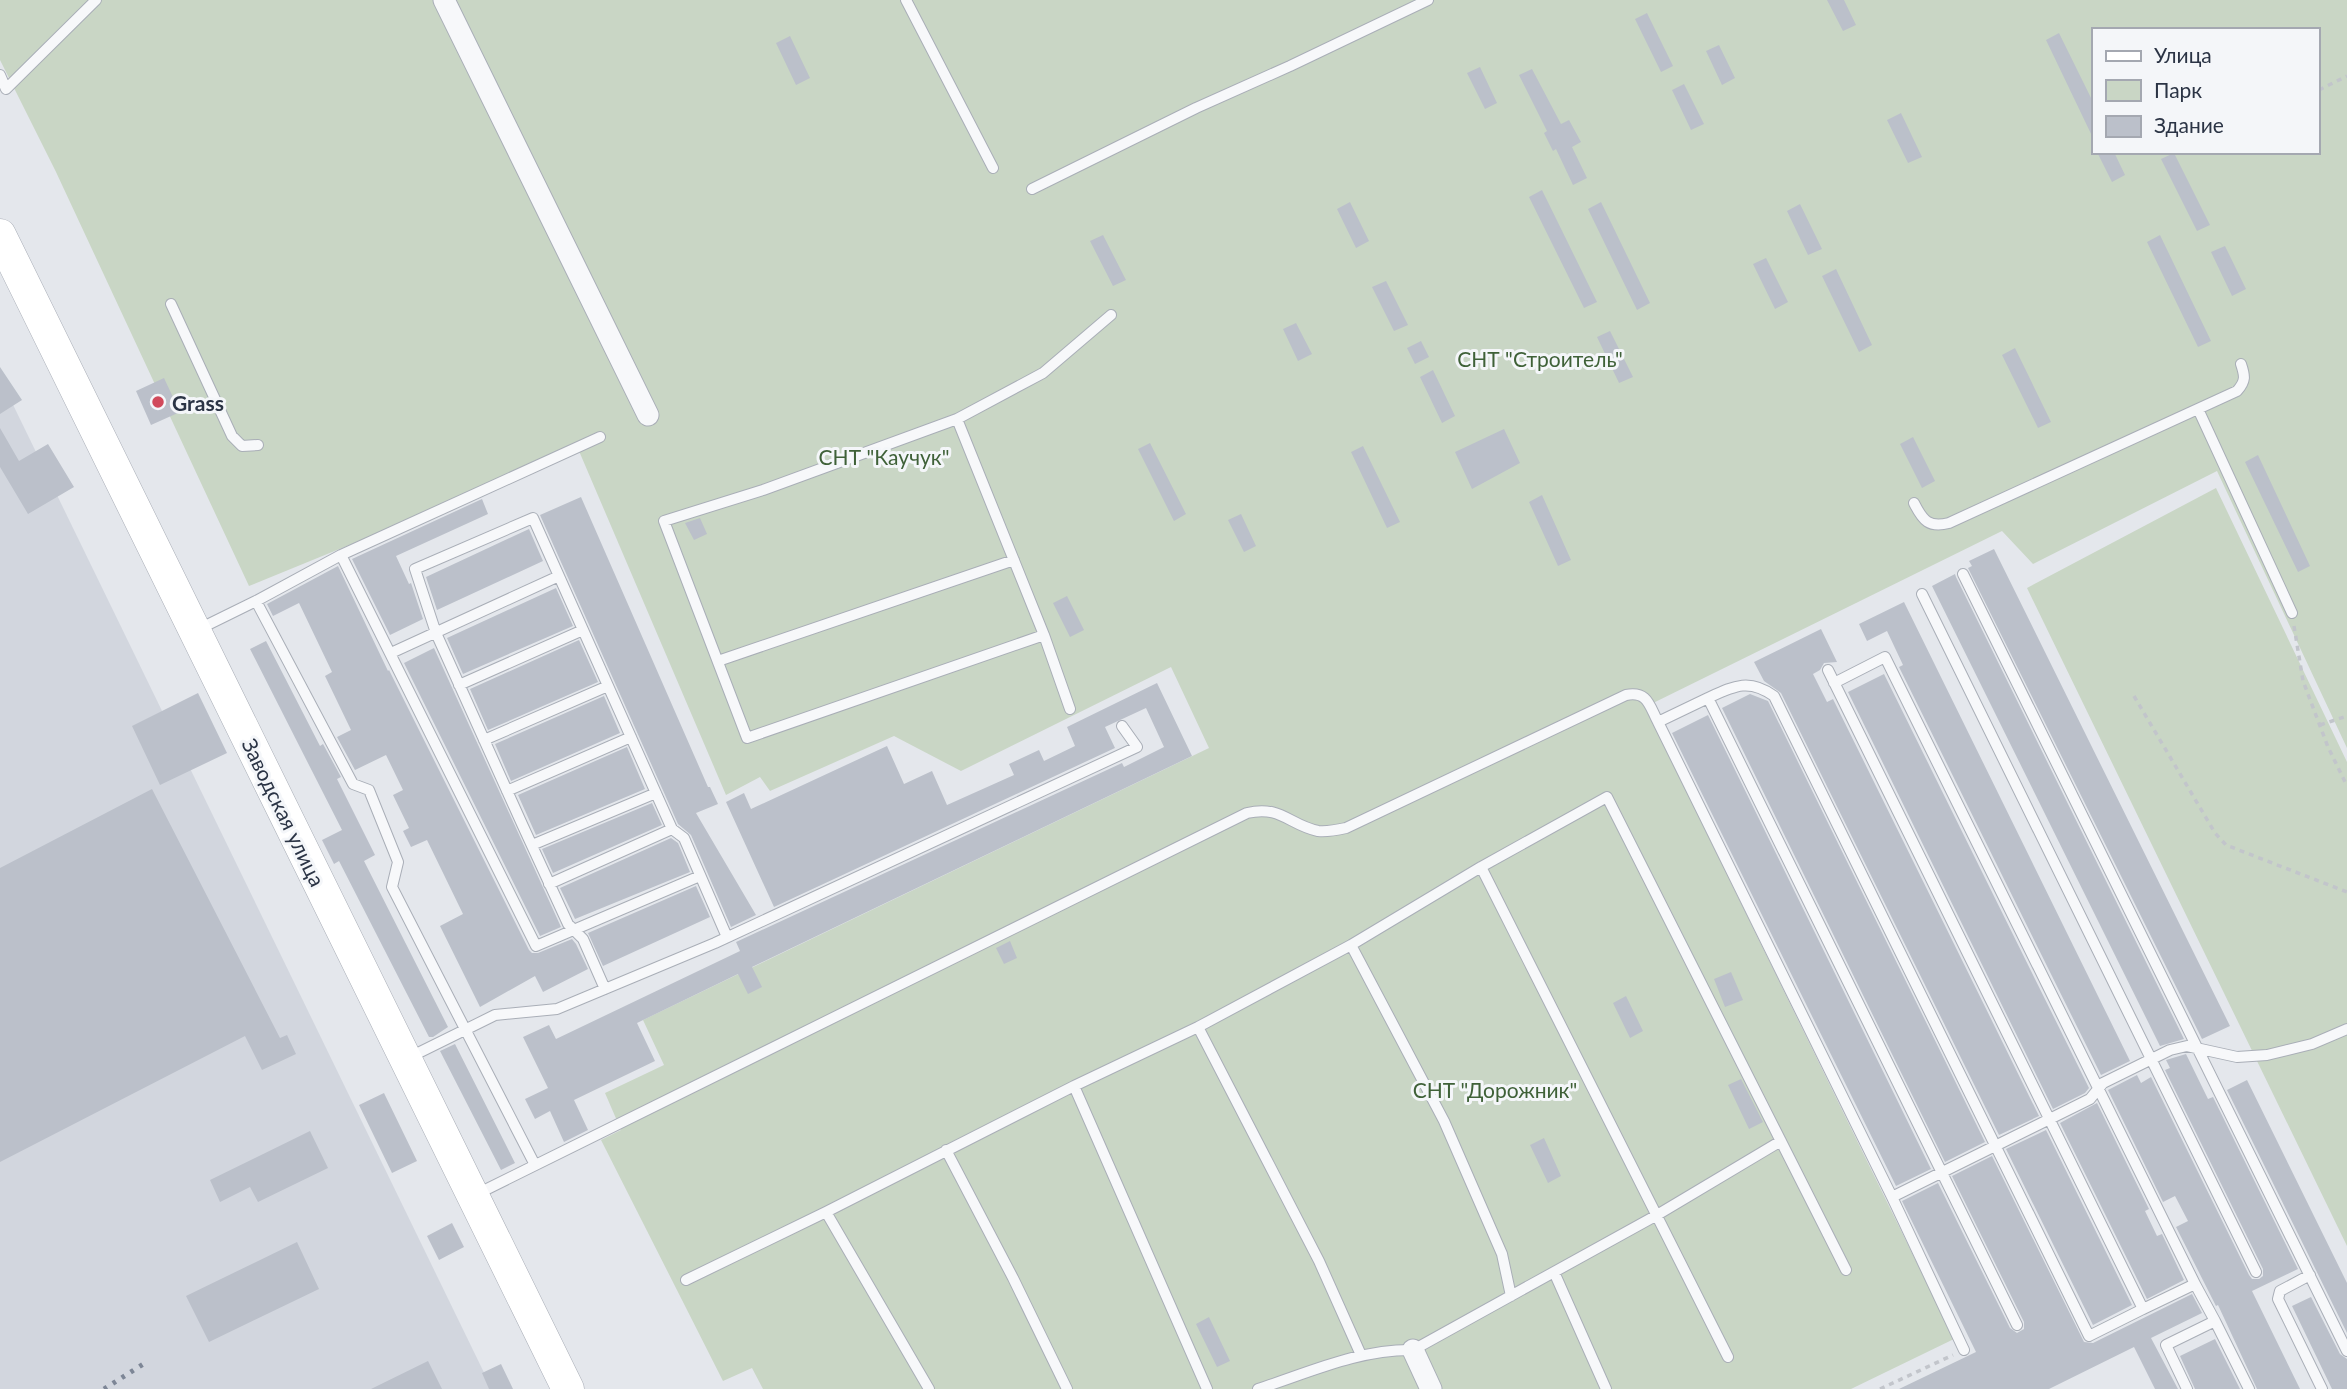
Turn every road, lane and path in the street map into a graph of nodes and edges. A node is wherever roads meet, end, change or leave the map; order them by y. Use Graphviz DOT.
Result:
graph roads {
  1 [pos="96,0"];
  2 [pos="444,0"];
  3 [pos="906,0"];
  4 [pos="1428,0"];
  5 [pos="0,75"];
  6 [pos="2347,76"];
  7 [pos="2319,90"];
  8 [pos="993,168"];
  9 [pos="1032,189"];
  10 [pos="0,235"];
  11 [pos="171,304"];
  12 [pos="1111,315"];
  13 [pos="2241,363"];
  14 [pos="2198,409"];
  15 [pos="648,415"];
  16 [pos="957,419"];
  17 [pos="600,437"];
  18 [pos="258,445"];
  19 [pos="1914,503"];
  20 [pos="341,555"];
  21 [pos="1014,560"];
  22 [pos="1963,574"];
  23 [pos="559,576"];
  24 [pos="1922,594"];
  25 [pos="257,601"];
  26 [pos="2292,613"];
  27 [pos="583,630"];
  28 [pos="195,631"];
  29 [pos="436,633"];
  30 [pos="1044,635"];
  31 [pos="391,653"];
  32 [pos="718,661"];
  33 [pos="1828,670"];
  34 [pos="1834,683"];
  35 [pos="459,685"];
  36 [pos="608,685"];
  37 [pos="2134,696"];
  38 [pos="1708,698"];
  39 [pos="1070,709"];
  40 [pos="2347,716"];
  41 [pos="1658,722"];
  42 [pos="2320,725"];
  43 [pos="1122,726"];
  44 [pos="631,737"];
  45 [pos="484,740"];
  46 [pos="2347,786"];
  47 [pos="507,790"];
  48 [pos="656,793"];
  49 [pos="672,829"];
  50 [pos="532,845"];
  51 [pos="1481,867"];
  52 [pos="700,876"];
  53 [pos="549,884"];
  54 [pos="2347,892"];
  55 [pos="574,930"];
  56 [pos="727,937"];
  57 [pos="1351,945"];
  58 [pos="605,989"];
  59 [pos="1198,1027"];
  60 [pos="466,1029"];
  61 [pos="2347,1030"];
  62 [pos="2196,1047"];
  63 [pos="406,1059"];
  64 [pos="2151,1060"];
  65 [pos="1074,1086"];
  66 [pos="2098,1089"];
  67 [pos="2049,1119"];
  68 [pos="1781,1140"];
  69 [pos="1996,1146"];
  70 [pos="946,1150"];
  71 [pos="535,1165"];
  72 [pos="1942,1172"];
  73 [pos="473,1196"];
  74 [pos="1892,1197"];
  75 [pos="826,1212"];
  76 [pos="1657,1215"];
  77 [pos="1846,1270"];
  78 [pos="1554,1272"];
  79 [pos="2256,1272"];
  80 [pos="2310,1276"];
  81 [pos="686,1280"];
  82 [pos="2194,1284"];
  83 [pos="1511,1296"];
  84 [pos="2143,1310"];
  85 [pos="2215,1321"];
  86 [pos="2017,1325"];
  87 [pos="1413,1350"];
  88 [pos="1964,1350"];
  89 [pos="2347,1351"];
  90 [pos="1361,1355"];
  91 [pos="1728,1357"];
  92 [pos="1266,1388"];
  93 [pos="568,1389"];
  94 [pos="929,1389"];
  95 [pos="1067,1389"];
  96 [pos="1207,1389"];
  97 [pos="1432,1389"];
  98 [pos="1606,1389"];
  99 [pos="1880,1389"];
  100 [pos="2187,1389"];
  101 [pos="2249,1389"];
  102 [pos="2322,1389"];
  1 -- 5 [label="lane"];
  2 -- 15 [label="street"];
  3 -- 8 [label="lane"];
  4 -- 9 [label="lane"];
  6 -- 7 [label="path"];
  10 -- 28 [label="main road, Заводская улица"];
  11 -- 18 [label="lane"];
  12 -- 16 [label="lane"];
  13 -- 14 [label="lane"];
  14 -- 19 [label="lane"];
  14 -- 26 [label="lane"];
  16 -- 21 [label="lane"];
  16 -- 32 [label="lane"];
  17 -- 20 [label="lane"];
  20 -- 25 [label="lane"];
  20 -- 31 [label="lane"];
  21 -- 30 [label="lane"];
  21 -- 32 [label="lane"];
  22 -- 62 [label="lane"];
  23 -- 27 [label="lane"];
  23 -- 29 [label="lane"];
  23 -- 29 [label="lane"];
  24 -- 64 [label="lane"];
  25 -- 28 [label="lane"];
  25 -- 60 [label="lane"];
  26 -- 42 [label="path"];
  27 -- 35 [label="lane"];
  27 -- 36 [label="lane"];
  28 -- 63 [label="main road, Заводская улица"];
  29 -- 31 [label="lane"];
  29 -- 35 [label="lane"];
  30 -- 32 [label="lane"];
  30 -- 39 [label="lane"];
  31 -- 55 [label="lane"];
  33 -- 34 [label="lane"];
  34 -- 66 [label="lane"];
  34 -- 67 [label="lane"];
  35 -- 45 [label="lane"];
  36 -- 44 [label="lane"];
  36 -- 45 [label="lane"];
  37 -- 54 [label="path"];
  38 -- 41 [label="lane"];
  38 -- 69 [label="lane"];
  38 -- 72 [label="lane"];
  40 -- 42 [label="path"];
  41 -- 71 [label="lane"];
  41 -- 74 [label="lane"];
  42 -- 46 [label="path"];
  43 -- 56 [label="lane"];
  44 -- 47 [label="lane"];
  44 -- 48 [label="lane"];
  45 -- 47 [label="lane"];
  47 -- 50 [label="lane"];
  48 -- 49 [label="lane"];
  48 -- 50 [label="lane"];
  49 -- 52 [label="lane"];
  49 -- 53 [label="lane"];
  50 -- 53 [label="lane"];
  51 -- 57 [label="lane"];
  51 -- 68 [label="lane"];
  51 -- 76 [label="lane"];
  52 -- 55 [label="lane"];
  52 -- 56 [label="lane"];
  53 -- 55 [label="lane"];
  55 -- 58 [label="lane"];
  56 -- 58 [label="lane"];
  57 -- 59 [label="lane"];
  57 -- 83 [label="lane"];
  58 -- 60 [label="lane"];
  59 -- 65 [label="lane"];
  59 -- 90 [label="lane"];
  60 -- 63 [label="lane"];
  60 -- 71 [label="lane"];
  61 -- 62 [label="lane"];
  62 -- 64 [label="lane"];
  62 -- 80 [label="lane"];
  63 -- 73 [label="main road, Заводская улица"];
  64 -- 66 [label="lane"];
  64 -- 79 [label="lane"];
  65 -- 70 [label="lane"];
  65 -- 96 [label="lane"];
  66 -- 67 [label="lane"];
  66 -- 82 [label="lane"];
  67 -- 69 [label="lane"];
  67 -- 84 [label="lane"];
  68 -- 76 [label="lane"];
  68 -- 77 [label="lane"];
  69 -- 72 [label="lane"];
  69 -- 84 [label="lane"];
  70 -- 75 [label="lane"];
  70 -- 95 [label="lane"];
  71 -- 73 [label="lane"];
  72 -- 74 [label="lane"];
  72 -- 86 [label="lane"];
  73 -- 93 [label="main road, Заводская улица"];
  74 -- 88 [label="lane"];
  75 -- 81 [label="lane"];
  75 -- 94 [label="lane"];
  76 -- 78 [label="lane"];
  76 -- 91 [label="lane"];
  78 -- 83 [label="lane"];
  78 -- 98 [label="lane"];
  80 -- 89 [label="lane"];
  80 -- 102 [label="lane"];
  82 -- 84 [label="lane"];
  82 -- 85 [label="lane"];
  83 -- 87 [label="lane"];
  85 -- 100 [label="lane"];
  85 -- 101 [label="lane"];
  87 -- 90 [label="lane"];
  87 -- 97 [label="street"];
  88 -- 99 [label="path"];
  90 -- 92 [label="lane"];
}
